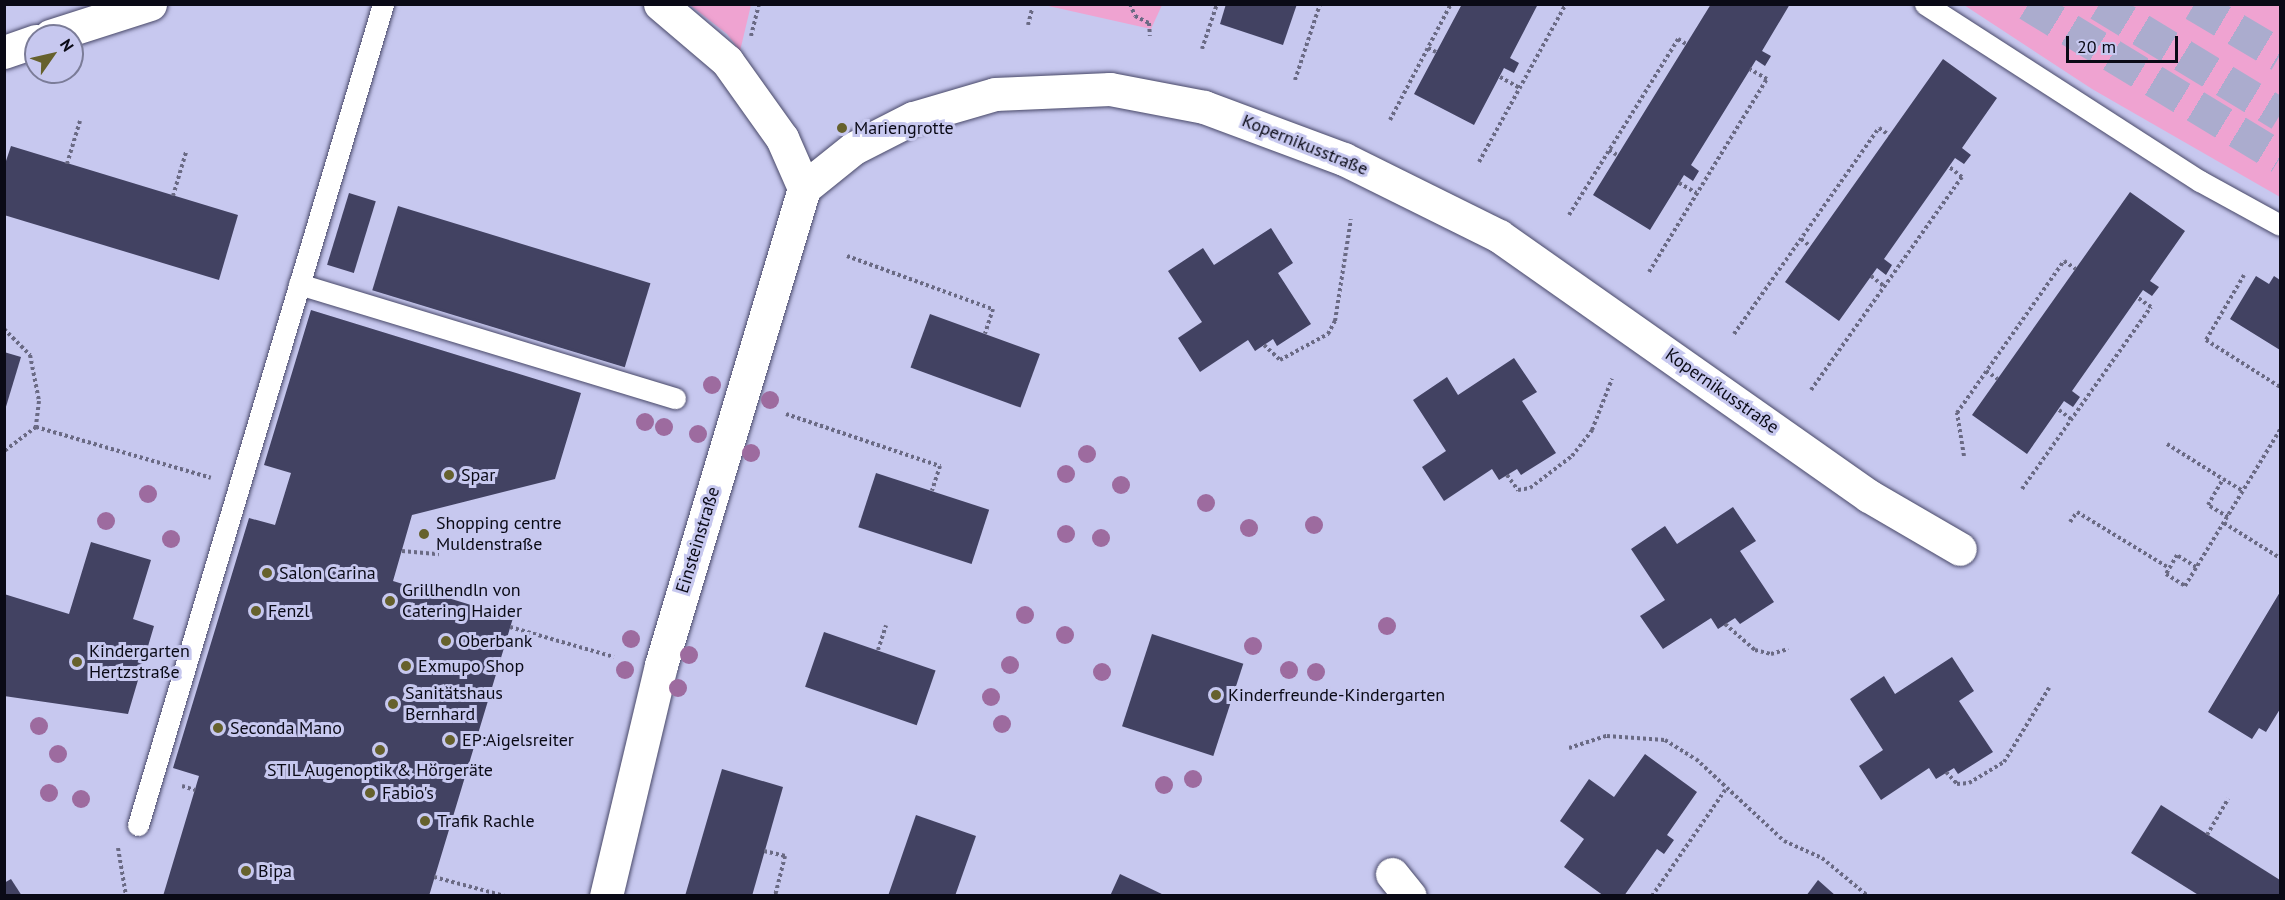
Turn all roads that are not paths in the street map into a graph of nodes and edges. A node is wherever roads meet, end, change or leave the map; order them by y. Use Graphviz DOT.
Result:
graph roads {
  1 [pos="150,4"];
  2 [pos="383,4"];
  3 [pos="660,4"];
  4 [pos="1925,4"];
  5 [pos="84,25"];
  6 [pos="24,45"];
  7 [pos="4,52"];
  8 [pos="804,188"];
  9 [pos="2280,225"];
  10 [pos="299,284"];
  11 [pos="675,398"];
  12 [pos="1960,549"];
  13 [pos="138,825"];
  14 [pos="606,896"];
  1 -- 5 [label="street"];
  2 -- 10 [label="lane"];
  3 -- 8 [label="street"];
  4 -- 9 [label="lane"];
  6 -- 7 [label="street"];
  8 -- 12 [label="street, Kopernikusstraße"];
  8 -- 14 [label="street, Einsteinstraße"];
  10 -- 11 [label="lane"];
  10 -- 13 [label="lane"];
}
